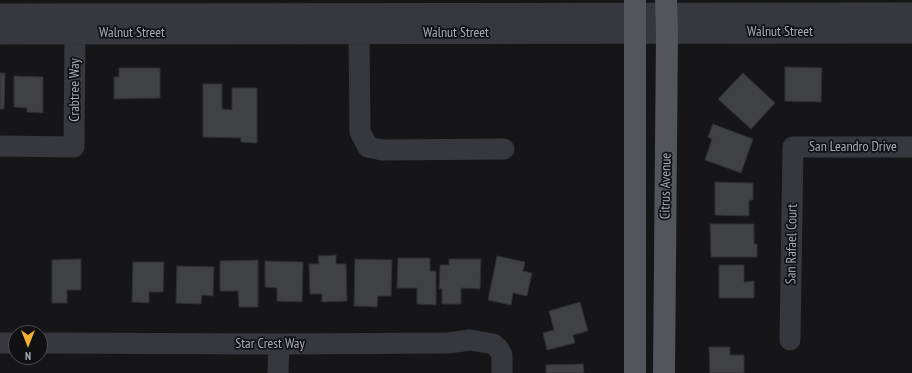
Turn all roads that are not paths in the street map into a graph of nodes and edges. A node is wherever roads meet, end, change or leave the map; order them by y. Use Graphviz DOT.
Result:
graph roads {
  1 [pos="263,7"];
  2 [pos="856,7"];
  3 [pos="912,13"];
  4 [pos="0,14"];
  5 [pos="666,15"];
  6 [pos="635,16"];
  7 [pos="359,33"];
  8 [pos="912,33"];
  9 [pos="0,34"];
  10 [pos="75,34"];
  11 [pos="0,146"];
  12 [pos="793,147"];
  13 [pos="912,147"];
  14 [pos="504,149"];
  15 [pos="790,340"];
  16 [pos="48,343"];
  17 [pos="279,344"];
  18 [pos="278,373"];
  19 [pos="502,373"];
  20 [pos="635,373"];
  21 [pos="664,373"];
  1 -- 4 [label="street, Walnut Street"];
  1 -- 6 [label="street, Walnut Street"];
  2 -- 3 [label="street, Walnut Street"];
  2 -- 5 [label="street, Walnut Street"];
  5 -- 6 [label="street, Walnut Street"];
  5 -- 8 [label="street, Walnut Street"];
  5 -- 21 [label="main road, Citrus Avenue"];
  6 -- 7 [label="street, Walnut Street"];
  6 -- 20 [label="main road"];
  7 -- 10 [label="street, Walnut Street"];
  7 -- 14 [label="street"];
  9 -- 10 [label="street, Walnut Street"];
  10 -- 11 [label="street, Crabtree Way"];
  12 -- 13 [label="street, San Leandro Drive"];
  12 -- 15 [label="street, San Rafael Court"];
  16 -- 17 [label="street, Star Crest Way"];
  17 -- 18 [label="street"];
  17 -- 19 [label="street, Star Crest Way"];
}
